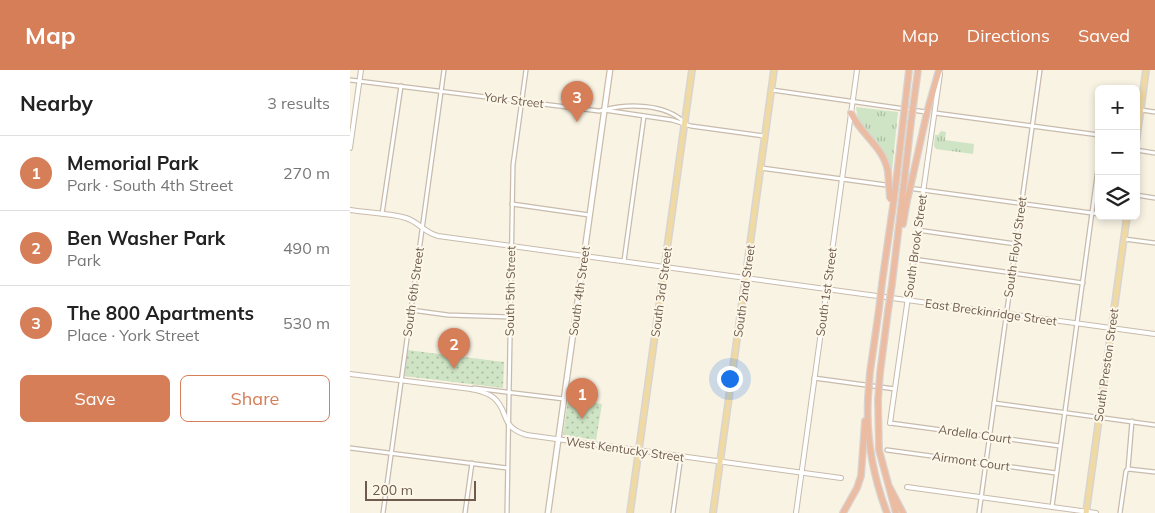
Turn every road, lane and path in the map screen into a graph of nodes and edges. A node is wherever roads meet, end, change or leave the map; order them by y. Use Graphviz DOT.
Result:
graph roads {
  1 [pos="361,70"];
  2 [pos="444,70"];
  3 [pos="526,70"];
  4 [pos="610,70"];
  5 [pos="692,70"];
  6 [pos="774,70"];
  7 [pos="857,70"];
  8 [pos="909,70"];
  9 [pos="918,70"];
  10 [pos="939,70"];
  11 [pos="1040,70"];
  12 [pos="1146,70"];
  13 [pos="350,80"];
  14 [pos="359,81"];
  15 [pos="401,86"];
  16 [pos="772,90"];
  17 [pos="441,91"];
  18 [pos="522,101"];
  19 [pos="852,101"];
  20 [pos="604,110"];
  21 [pos="1141,110"];
  22 [pos="851,112"];
  23 [pos="927,112"];
  24 [pos="1155,112"];
  25 [pos="935,113"];
  26 [pos="644,116"];
  27 [pos="684,122"];
  28 [pos="1032,126"];
  29 [pos="351,128"];
  30 [pos="1138,130"];
  31 [pos="1095,134"];
  32 [pos="765,136"];
  33 [pos="350,148"];
  34 [pos="1140,150"];
  35 [pos="1155,152"];
  36 [pos="761,168"];
  37 [pos="1097,175"];
  38 [pos="842,178"];
  39 [pos="923,191"];
  40 [pos="1140,196"];
  41 [pos="1155,198"];
  42 [pos="892,199"];
  43 [pos="905,201"];
  44 [pos="1021,203"];
  45 [pos="512,204"];
  46 [pos="350,210"];
  47 [pos="1092,213"];
  48 [pos="1095,213"];
  49 [pos="382,214"];
  50 [pos="589,214"];
  51 [pos="1126,220"];
  52 [pos="422,228"];
  53 [pos="917,230"];
  54 [pos="1124,239"];
  55 [pos="1155,243"];
  56 [pos="1016,244"];
  57 [pos="511,246"];
  58 [pos="584,256"];
  59 [pos="913,259"];
  60 [pos="624,261"];
  61 [pos="664,267"];
  62 [pos="1012,273"];
  63 [pos="745,278"];
  64 [pos="1083,283"];
  65 [pos="827,289"];
  66 [pos="907,300"];
  67 [pos="411,310"];
  68 [pos="1006,314"];
  69 [pos="510,316"];
  70 [pos="1077,323"];
  71 [pos="1111,328"];
  72 [pos="1155,334"];
  73 [pos="350,374"];
  74 [pos="814,378"];
  75 [pos="400,380"];
  76 [pos="471,389"];
  77 [pos="895,389"];
  78 [pos="508,392"];
  79 [pos="564,399"];
  80 [pos="994,403"];
  81 [pos="1065,412"];
  82 [pos="1099,417"];
  83 [pos="1132,422"];
  84 [pos="890,423"];
  85 [pos="508,424"];
  86 [pos="1155,425"];
  87 [pos="989,436"];
  88 [pos="558,440"];
  89 [pos="866,440"];
  90 [pos="1060,446"];
  91 [pos="350,448"];
  92 [pos="886,450"];
  93 [pos="639,451"];
  94 [pos="391,453"];
  95 [pos="681,456"];
  96 [pos="720,462"];
  97 [pos="472,464"];
  98 [pos="986,464"];
  99 [pos="507,468"];
  100 [pos="1128,469"];
  101 [pos="1155,472"];
  102 [pos="801,473"];
  103 [pos="1056,473"];
  104 [pos="841,478"];
  105 [pos="907,487"];
  106 [pos="891,493"];
  107 [pos="981,497"];
  108 [pos="1052,507"];
  109 [pos="844,512"];
  110 [pos="1086,512"];
  111 [pos="383,513"];
  112 [pos="465,513"];
  113 [pos="507,513"];
  114 [pos="548,513"];
  115 [pos="630,513"];
  116 [pos="673,513"];
  117 [pos="713,513"];
  118 [pos="796,513"];
  119 [pos="887,513"];
  120 [pos="896,513"];
  121 [pos="903,513"];
  122 [pos="979,513"];
  123 [pos="1096,513"];
  124 [pos="1120,513"];
  1 -- 14 [label="street"];
  2 -- 17 [label="street, South 6th Street"];
  3 -- 18 [label="street, South 5th Street"];
  4 -- 20 [label="main road, South 4th Street"];
  5 -- 27 [label="main road, South 3rd Street"];
  6 -- 16 [label="main road, South 2nd Street"];
  7 -- 19 [label="street, South 1st Street"];
  8 -- 42 [label="highway, bridge"];
  9 -- 43 [label="highway, bridge"];
  10 -- 23 [label="highway"];
  10 -- 25 [label="street, South Brook Street"];
  11 -- 28 [label="street, South Floyd Street"];
  12 -- 21 [label="main road"];
  13 -- 14 [label="street, York Street"];
  14 -- 15 [label="street, York Street"];
  14 -- 29 [label="street"];
  15 -- 17 [label="street, York Street"];
  15 -- 49 [label="street"];
  16 -- 19 [label="street"];
  16 -- 32 [label="main road, South 2nd Street"];
  17 -- 18 [label="street, York Street"];
  17 -- 52 [label="street, South 6th Street"];
  18 -- 20 [label="street, York Street"];
  18 -- 45 [label="street, South 5th Street"];
  19 -- 22 [label="street, South 1st Street"];
  19 -- 23 [label="street"];
  20 -- 26 [label="street, York Street"];
  20 -- 27 [label="street"];
  20 -- 50 [label="main road, South 4th Street"];
  21 -- 24 [label="street"];
  21 -- 30 [label="main road"];
  22 -- 38 [label="street, South 1st Street"];
  22 -- 42 [label="highway, bridge"];
  23 -- 43 [label="highway, bridge"];
  25 -- 28 [label="street"];
  25 -- 39 [label="street, South Brook Street"];
  26 -- 27 [label="street, York Street"];
  26 -- 60 [label="street"];
  27 -- 32 [label="street, York Street"];
  27 -- 61 [label="main road, South 3rd Street"];
  28 -- 31 [label="street"];
  28 -- 44 [label="street, South Floyd Street"];
  29 -- 33 [label="street"];
  32 -- 36 [label="main road, South 2nd Street"];
  34 -- 35 [label="street"];
  36 -- 38 [label="street"];
  36 -- 63 [label="main road, South 2nd Street"];
  37 -- 47 [label="street"];
  38 -- 39 [label="street"];
  38 -- 65 [label="street, South 1st Street"];
  39 -- 44 [label="street"];
  39 -- 53 [label="street, South Brook Street"];
  40 -- 41 [label="street"];
  42 -- 89 [label="highway, bridge"];
  43 -- 106 [label="highway, bridge"];
  44 -- 47 [label="street"];
  44 -- 56 [label="street, South Floyd Street"];
  45 -- 50 [label="street"];
  45 -- 57 [label="street, South 5th Street"];
  46 -- 49 [label="street, East Breckinridge Street"];
  47 -- 48 [label="street"];
  47 -- 64 [label="street"];
  49 -- 52 [label="street, East Breckinridge Street"];
  50 -- 58 [label="main road, South 4th Street"];
  51 -- 54 [label="main road, South Preston Street"];
  52 -- 57 [label="street, East Breckinridge Street"];
  52 -- 67 [label="street, South 6th Street"];
  53 -- 56 [label="street"];
  53 -- 59 [label="street, South Brook Street"];
  54 -- 55 [label="street"];
  54 -- 71 [label="main road, South Preston Street"];
  56 -- 62 [label="street, South Floyd Street"];
  57 -- 58 [label="street, East Breckinridge Street"];
  57 -- 69 [label="street, South 5th Street"];
  58 -- 60 [label="street, East Breckinridge Street"];
  58 -- 79 [label="main road, South 4th Street"];
  59 -- 62 [label="street"];
  59 -- 66 [label="street, South Brook Street"];
  60 -- 61 [label="street, East Breckinridge Street"];
  61 -- 63 [label="street, East Breckinridge Street"];
  61 -- 93 [label="main road, South 3rd Street"];
  62 -- 64 [label="street"];
  62 -- 68 [label="street, South Floyd Street"];
  63 -- 65 [label="street, East Breckinridge Street"];
  63 -- 96 [label="main road, South 2nd Street"];
  64 -- 70 [label="street"];
  65 -- 66 [label="street, East Breckinridge Street"];
  65 -- 74 [label="street, South 1st Street"];
  66 -- 68 [label="street, East Breckinridge Street"];
  66 -- 77 [label="street, South Brook Street"];
  67 -- 69 [label="street"];
  67 -- 75 [label="street, South 6th Street"];
  68 -- 70 [label="street, East Breckinridge Street"];
  68 -- 80 [label="street, South Floyd Street"];
  69 -- 78 [label="street, South 5th Street"];
  70 -- 71 [label="street, East Breckinridge Street"];
  70 -- 81 [label="street"];
  71 -- 72 [label="street, East Breckinridge Street"];
  71 -- 82 [label="main road, South Preston Street"];
  73 -- 75 [label="street"];
  74 -- 77 [label="street"];
  74 -- 102 [label="street, South 1st Street"];
  75 -- 76 [label="street"];
  75 -- 94 [label="street, South 6th Street"];
  76 -- 78 [label="street"];
  76 -- 85 [label="street"];
  77 -- 84 [label="street, South Brook Street"];
  78 -- 79 [label="street"];
  78 -- 85 [label="street, South 5th Street"];
  79 -- 88 [label="main road, South 4th Street"];
  80 -- 81 [label="street"];
  80 -- 87 [label="street, South Floyd Street"];
  81 -- 82 [label="street"];
  81 -- 90 [label="street"];
  82 -- 83 [label="street"];
  82 -- 110 [label="main road, South Preston Street"];
  83 -- 86 [label="street"];
  83 -- 100 [label="street"];
  84 -- 87 [label="street, Ardella Court"];
  85 -- 88 [label="street, West Kentucky Street"];
  85 -- 99 [label="street, South 5th Street"];
  87 -- 90 [label="street, Ardella Court"];
  87 -- 98 [label="street, South Floyd Street"];
  88 -- 93 [label="street, West Kentucky Street"];
  88 -- 114 [label="main road, South 4th Street"];
  89 -- 109 [label="highway"];
  89 -- 119 [label="highway"];
  90 -- 103 [label="street"];
  91 -- 94 [label="street"];
  92 -- 98 [label="street, Airmont Court"];
  93 -- 95 [label="street, West Kentucky Street"];
  93 -- 115 [label="main road, South 3rd Street"];
  94 -- 97 [label="street"];
  94 -- 111 [label="street, South 6th Street"];
  95 -- 96 [label="street, West Kentucky Street"];
  95 -- 116 [label="street"];
  96 -- 102 [label="street, West Kentucky Street"];
  96 -- 117 [label="main road, South 2nd Street"];
  97 -- 99 [label="street"];
  97 -- 112 [label="street"];
  98 -- 103 [label="street, Airmont Court"];
  98 -- 107 [label="street, South Floyd Street"];
  99 -- 113 [label="street, South 5th Street"];
  100 -- 101 [label="street"];
  100 -- 124 [label="street"];
  102 -- 104 [label="street, West Kentucky Street"];
  102 -- 118 [label="street, South 1st Street"];
  103 -- 108 [label="street"];
  105 -- 107 [label="street"];
  106 -- 120 [label="highway"];
  106 -- 121 [label="highway"];
  107 -- 108 [label="street"];
  107 -- 122 [label="street, South Floyd Street"];
  108 -- 110 [label="street"];
  110 -- 123 [label="street"];
}
